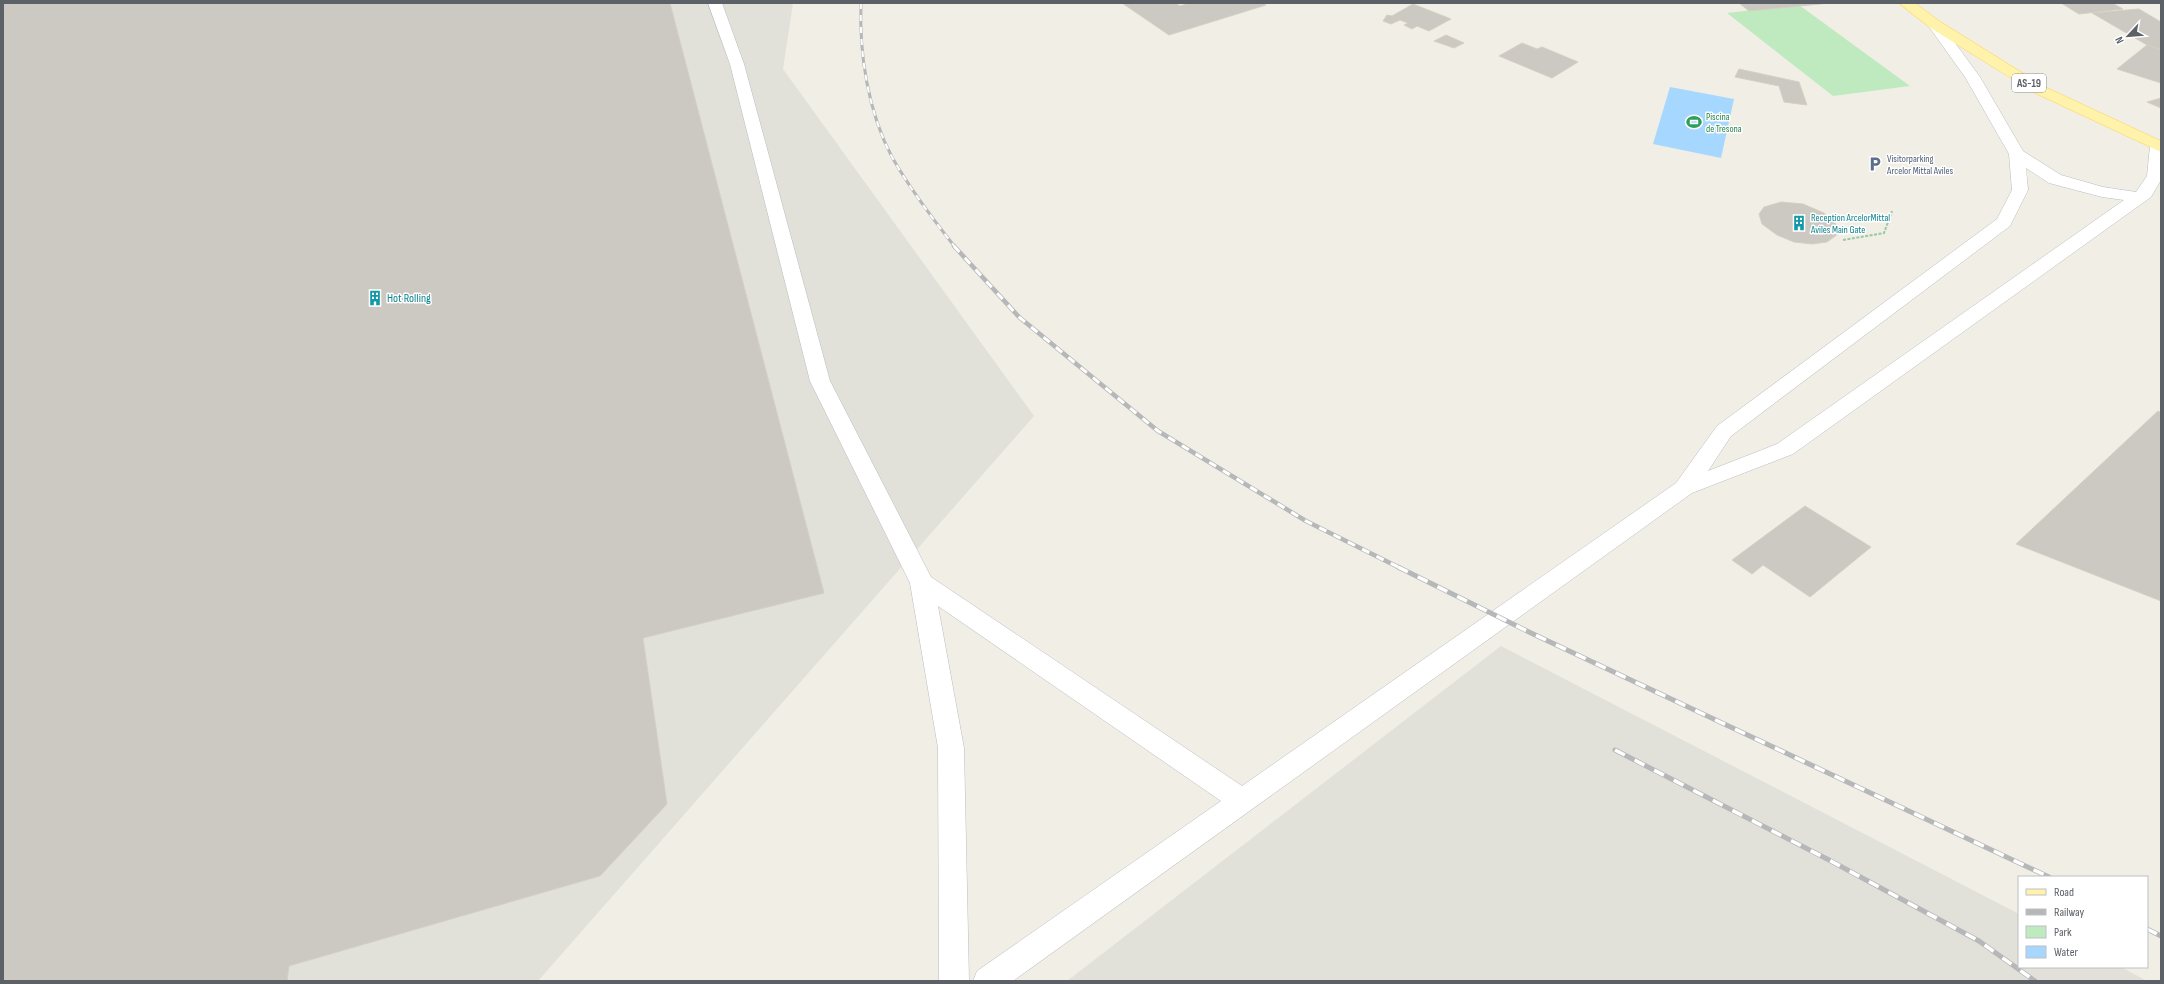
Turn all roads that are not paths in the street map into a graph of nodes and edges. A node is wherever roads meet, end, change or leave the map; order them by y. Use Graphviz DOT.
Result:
graph roads {
  1 [pos="715,3"];
  2 [pos="1906,3"];
  3 [pos="1934,24"];
  4 [pos="2160,146"];
  5 [pos="2017,154"];
  6 [pos="2147,194"];
  7 [pos="1684,488"];
  8 [pos="922,583"];
  9 [pos="1242,801"];
  10 [pos="954,981"];
  11 [pos="988,981"];
  1 -- 8 [label="street"];
  2 -- 3 [label="main road, AS-19"];
  3 -- 4 [label="main road, AS-19"];
  3 -- 5 [label="street"];
  4 -- 6 [label="street"];
  5 -- 6 [label="street"];
  5 -- 7 [label="street"];
  6 -- 7 [label="street"];
  7 -- 9 [label="street"];
  8 -- 9 [label="street"];
  8 -- 10 [label="street"];
  9 -- 11 [label="street"];
}
